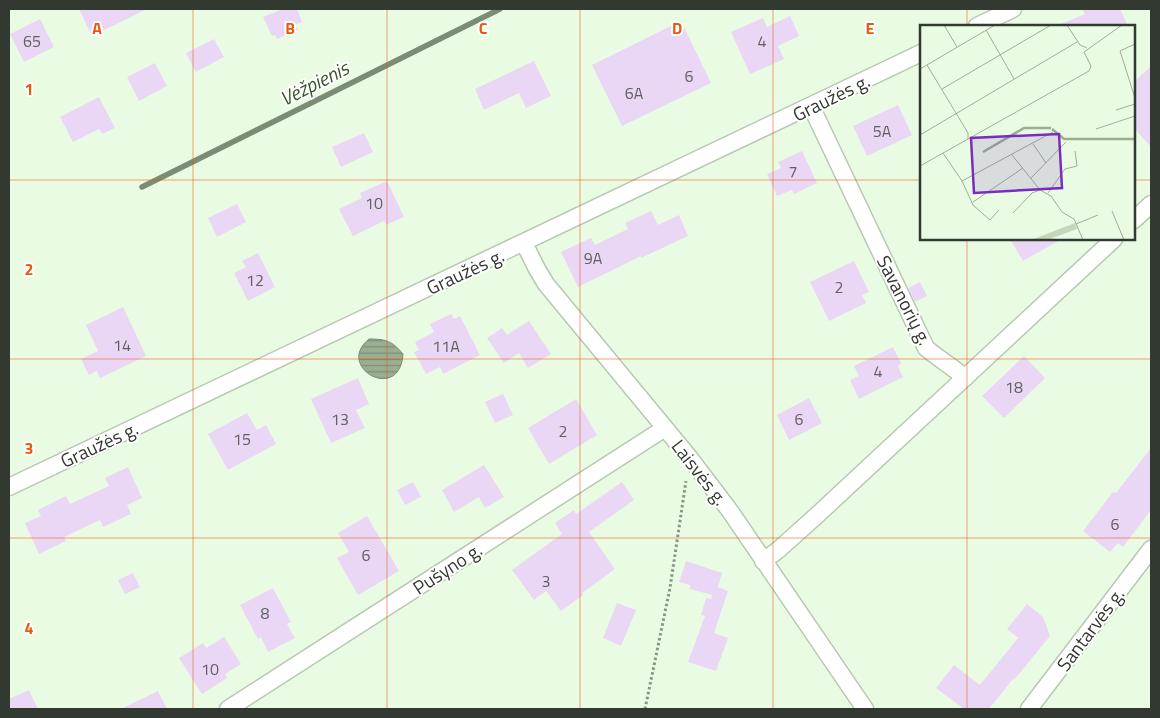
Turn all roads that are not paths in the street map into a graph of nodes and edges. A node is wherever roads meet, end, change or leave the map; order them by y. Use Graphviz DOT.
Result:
graph roads {
  1 [pos="1014,9"];
  2 [pos="979,25"];
  3 [pos="920,53"];
  4 [pos="811,106"];
  5 [pos="1151,204"];
  6 [pos="1135,219"];
  7 [pos="1113,240"];
  8 [pos="524,242"];
  9 [pos="966,378"];
  10 [pos="665,428"];
  11 [pos="9,487"];
  12 [pos="1151,549"];
  13 [pos="763,561"];
  14 [pos="228,709"];
  15 [pos="865,709"];
  16 [pos="1029,709"];
  1 -- 2 [label="street"];
  3 -- 4 [label="street, Graužės g."];
  4 -- 8 [label="street, Graužės g."];
  4 -- 9 [label="street, Savanorių g."];
  5 -- 6 [label="street"];
  7 -- 9 [label="street"];
  8 -- 10 [label="street, Laisvės g."];
  8 -- 11 [label="street, Graužės g."];
  9 -- 13 [label="street"];
  10 -- 13 [label="street, Laisvės g."];
  10 -- 14 [label="street, Pušyno g."];
  12 -- 16 [label="street, Santarvės g."];
  13 -- 15 [label="street, Laisvės g."];
}
